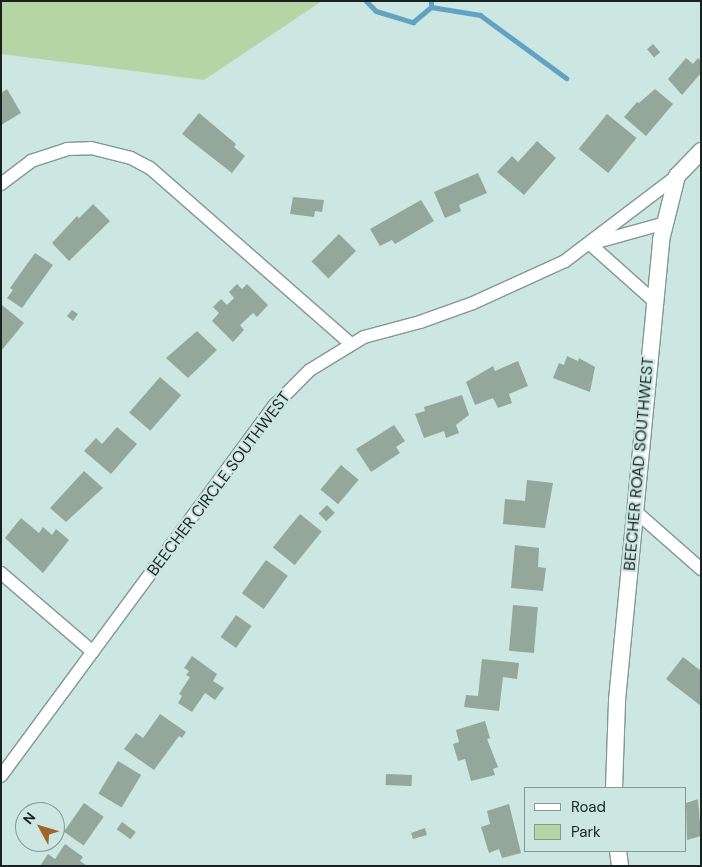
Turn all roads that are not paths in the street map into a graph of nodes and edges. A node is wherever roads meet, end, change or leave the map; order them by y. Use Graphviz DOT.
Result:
graph roads {
  1 [pos="701,151"];
  2 [pos="677,176"];
  3 [pos="1,184"];
  4 [pos="665,223"];
  5 [pos="590,244"];
  6 [pos="654,302"];
  7 [pos="350,343"];
  8 [pos="635,511"];
  9 [pos="701,569"];
  10 [pos="1,573"];
  11 [pos="93,652"];
  12 [pos="1,776"];
  13 [pos="614,787"];
  14 [pos="618,852"];
  15 [pos="620,866"];
  1 -- 2 [label="street, BEECHER ROAD SOUTHWEST"];
  2 -- 4 [label="street, BEECHER ROAD SOUTHWEST"];
  2 -- 5 [label="street, BEECHER CIRCLE SOUTHWEST"];
  3 -- 7 [label="street"];
  4 -- 5 [label="street, BEECHER CIRCLE SOUTHWEST"];
  4 -- 6 [label="street, BEECHER ROAD SOUTHWEST"];
  5 -- 6 [label="street"];
  5 -- 7 [label="street, BEECHER CIRCLE SOUTHWEST"];
  6 -- 8 [label="street, BEECHER ROAD SOUTHWEST"];
  7 -- 11 [label="street, BEECHER CIRCLE SOUTHWEST"];
  8 -- 9 [label="street"];
  8 -- 13 [label="street, BEECHER ROAD SOUTHWEST"];
  10 -- 11 [label="street"];
  11 -- 12 [label="street, BEECHER CIRCLE SOUTHWEST"];
  14 -- 15 [label="street"];
}
